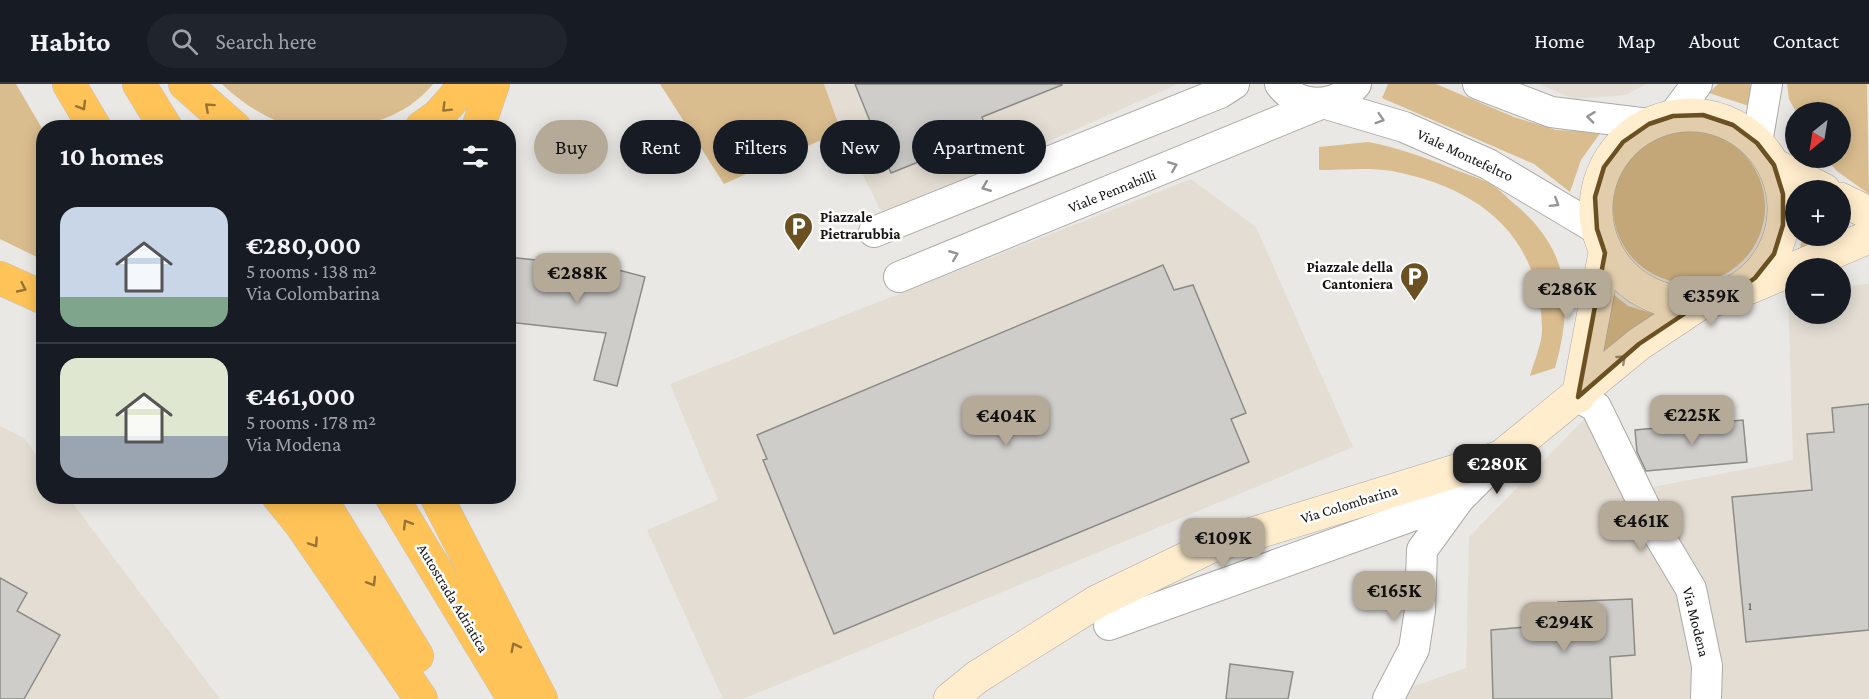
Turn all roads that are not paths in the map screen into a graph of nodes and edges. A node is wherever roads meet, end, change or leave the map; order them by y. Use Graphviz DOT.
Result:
graph roads {
  1 [pos="69,84"];
  2 [pos="139,84"];
  3 [pos="185,84"];
  4 [pos="466,84"];
  5 [pos="493,84"];
  6 [pos="1233,84"];
  7 [pos="1280,84"];
  8 [pos="1356,84"];
  9 [pos="1478,84"];
  10 [pos="1697,84"];
  11 [pos="1767,84"];
  12 [pos="1323,103"];
  13 [pos="90,120"];
  14 [pos="161,120"];
  15 [pos="226,120"];
  16 [pos="432,120"];
  17 [pos="481,120"];
  18 [pos="1661,120"];
  19 [pos="1766,154"];
  20 [pos="1808,180"];
  21 [pos="1851,204"];
  22 [pos="1869,213"];
  23 [pos="873,232"];
  24 [pos="1869,237"];
  25 [pos="1601,241"];
  26 [pos="899,277"];
  27 [pos="0,278"];
  28 [pos="36,294"];
  29 [pos="1730,296"];
  30 [pos="1699,304"];
  31 [pos="1578,397"];
  32 [pos="1501,457"];
  33 [pos="1459,499"];
  34 [pos="285,504"];
  35 [pos="324,504"];
  36 [pos="396,504"];
  37 [pos="440,504"];
  38 [pos="1109,625"];
  39 [pos="421,699"];
  40 [pos="442,699"];
  41 [pos="514,699"];
  42 [pos="541,699"];
  43 [pos="950,699"];
  44 [pos="1388,699"];
  45 [pos="1706,699"];
  1 -- 13 [label="highway, one-way"];
  2 -- 14 [label="highway"];
  15 -- 3 [label="highway, one-way"];
  4 -- 16 [label="highway, one-way"];
  5 -- 17 [label="highway"];
  6 -- 23 [label="street, one-way"];
  7 -- 12 [label="street, Viale Montefeltro"];
  8 -- 12 [label="street, Viale Pennabilli"];
  18 -- 9 [label="street, one-way"];
  10 -- 18 [label="street"];
  11 -- 19 [label="street"];
  12 -- 25 [label="street, Viale Montefeltro, one-way"];
  26 -- 12 [label="street, Viale Pennabilli, one-way"];
  18 -- 19 [label="street"];
  18 -- 25 [label="street"];
  19 -- 20 [label="street"];
  19 -- 29 [label="street"];
  21 -- 22 [label="street"];
  24 -- 29 [label="street"];
  25 -- 30 [label="street"];
  25 -- 31 [label="street"];
  27 -- 28 [label="highway, one-way"];
  29 -- 30 [label="street"];
  31 -- 30 [label="street, Via Colombarina, one-way"];
  31 -- 32 [label="street, Via Colombarina"];
  31 -- 45 [label="street, Via Modena"];
  32 -- 33 [label="street, Via Colombarina"];
  32 -- 43 [label="street, Via Colombarina"];
  33 -- 38 [label="street, Via Colombarina"];
  33 -- 44 [label="street, Via Colombarina"];
  34 -- 39 [label="highway, one-way"];
  35 -- 40 [label="highway, one-way"];
  41 -- 36 [label="highway, Autostrada Adriatica, one-way"];
  42 -- 37 [label="highway, one-way"];
}
